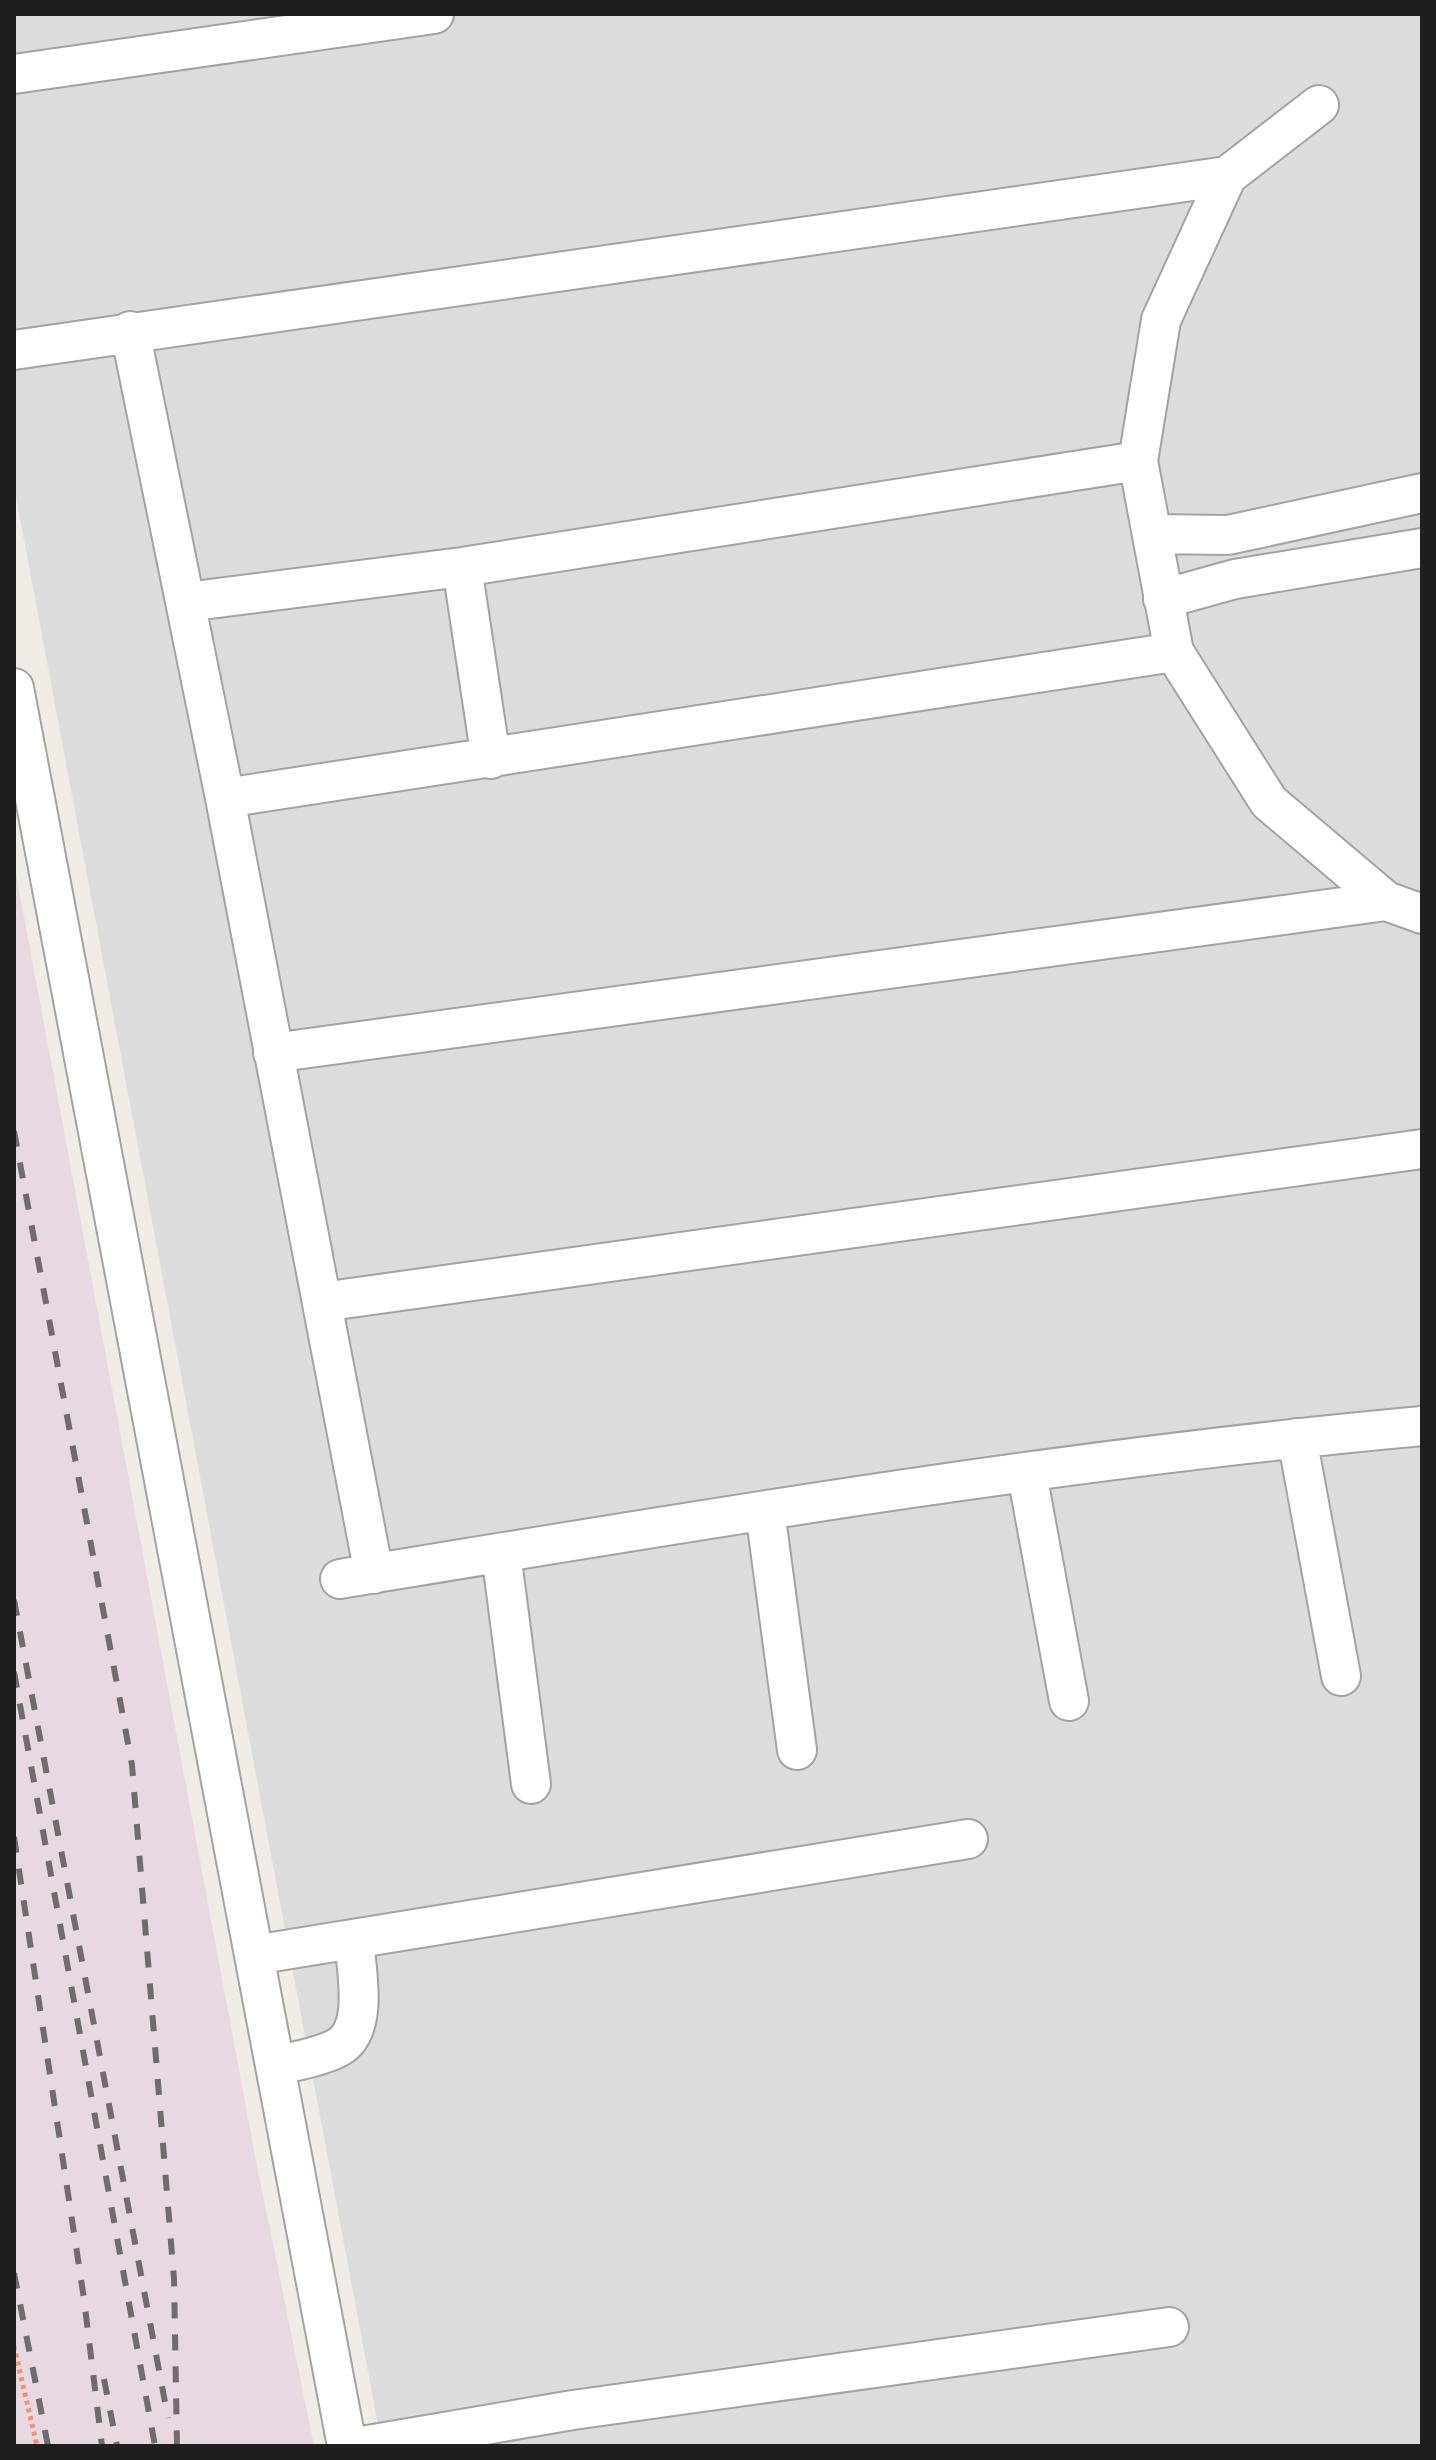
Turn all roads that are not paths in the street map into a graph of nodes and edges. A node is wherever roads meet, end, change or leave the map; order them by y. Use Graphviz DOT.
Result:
graph roads {
  1 [pos="434,14"];
  2 [pos="14,74"];
  3 [pos="1319,105"];
  4 [pos="1227,176"];
  5 [pos="130,331"];
  6 [pos="14,350"];
  7 [pos="1138,461"];
  8 [pos="1422,493"];
  9 [pos="1154,534"];
  10 [pos="1422,548"];
  11 [pos="462,567"];
  12 [pos="1163,599"];
  13 [pos="186,602"];
  14 [pos="1174,652"];
  15 [pos="14,688"];
  16 [pos="491,759"];
  17 [pos="225,798"];
  18 [pos="1386,901"];
  19 [pos="1422,914"];
  20 [pos="273,1053"];
  21 [pos="1422,1149"];
  22 [pos="322,1302"];
  23 [pos="1422,1426"];
  24 [pos="1297,1438"];
  25 [pos="1027,1474"];
  26 [pos="765,1511"];
  27 [pos="501,1553"];
  28 [pos="1341,1676"];
  29 [pos="1069,1701"];
  30 [pos="797,1750"];
  31 [pos="531,1784"];
  32 [pos="968,1839"];
  33 [pos="354,1939"];
  34 [pos="254,1955"];
  35 [pos="275,2066"];
  36 [pos="1169,2327"];
  37 [pos="347,2446"];
  38 [pos="362,2446"];
  1 -- 2 [label="street"];
  3 -- 4 [label="street"];
  4 -- 5 [label="street"];
  4 -- 7 [label="street"];
  5 -- 6 [label="street"];
  5 -- 13 [label="street"];
  7 -- 9 [label="street"];
  7 -- 11 [label="street"];
  8 -- 9 [label="street"];
  9 -- 12 [label="street"];
  10 -- 12 [label="street"];
  11 -- 13 [label="street"];
  11 -- 16 [label="street"];
  12 -- 14 [label="street"];
  13 -- 17 [label="street"];
  14 -- 16 [label="street"];
  14 -- 18 [label="street"];
  15 -- 34 [label="street"];
  16 -- 17 [label="street"];
  17 -- 20 [label="street"];
  18 -- 19 [label="street"];
  18 -- 20 [label="street"];
  20 -- 22 [label="street"];
  21 -- 22 [label="street"];
  22 -- 27 [label="street"];
  23 -- 24 [label="street"];
  24 -- 25 [label="street"];
  24 -- 28 [label="street"];
  25 -- 26 [label="street"];
  25 -- 29 [label="street"];
  26 -- 27 [label="street"];
  26 -- 30 [label="street"];
  27 -- 31 [label="street"];
  32 -- 33 [label="street"];
  33 -- 34 [label="street"];
  33 -- 35 [label="street"];
  34 -- 35 [label="street"];
  35 -- 37 [label="street"];
  36 -- 38 [label="street"];
}
